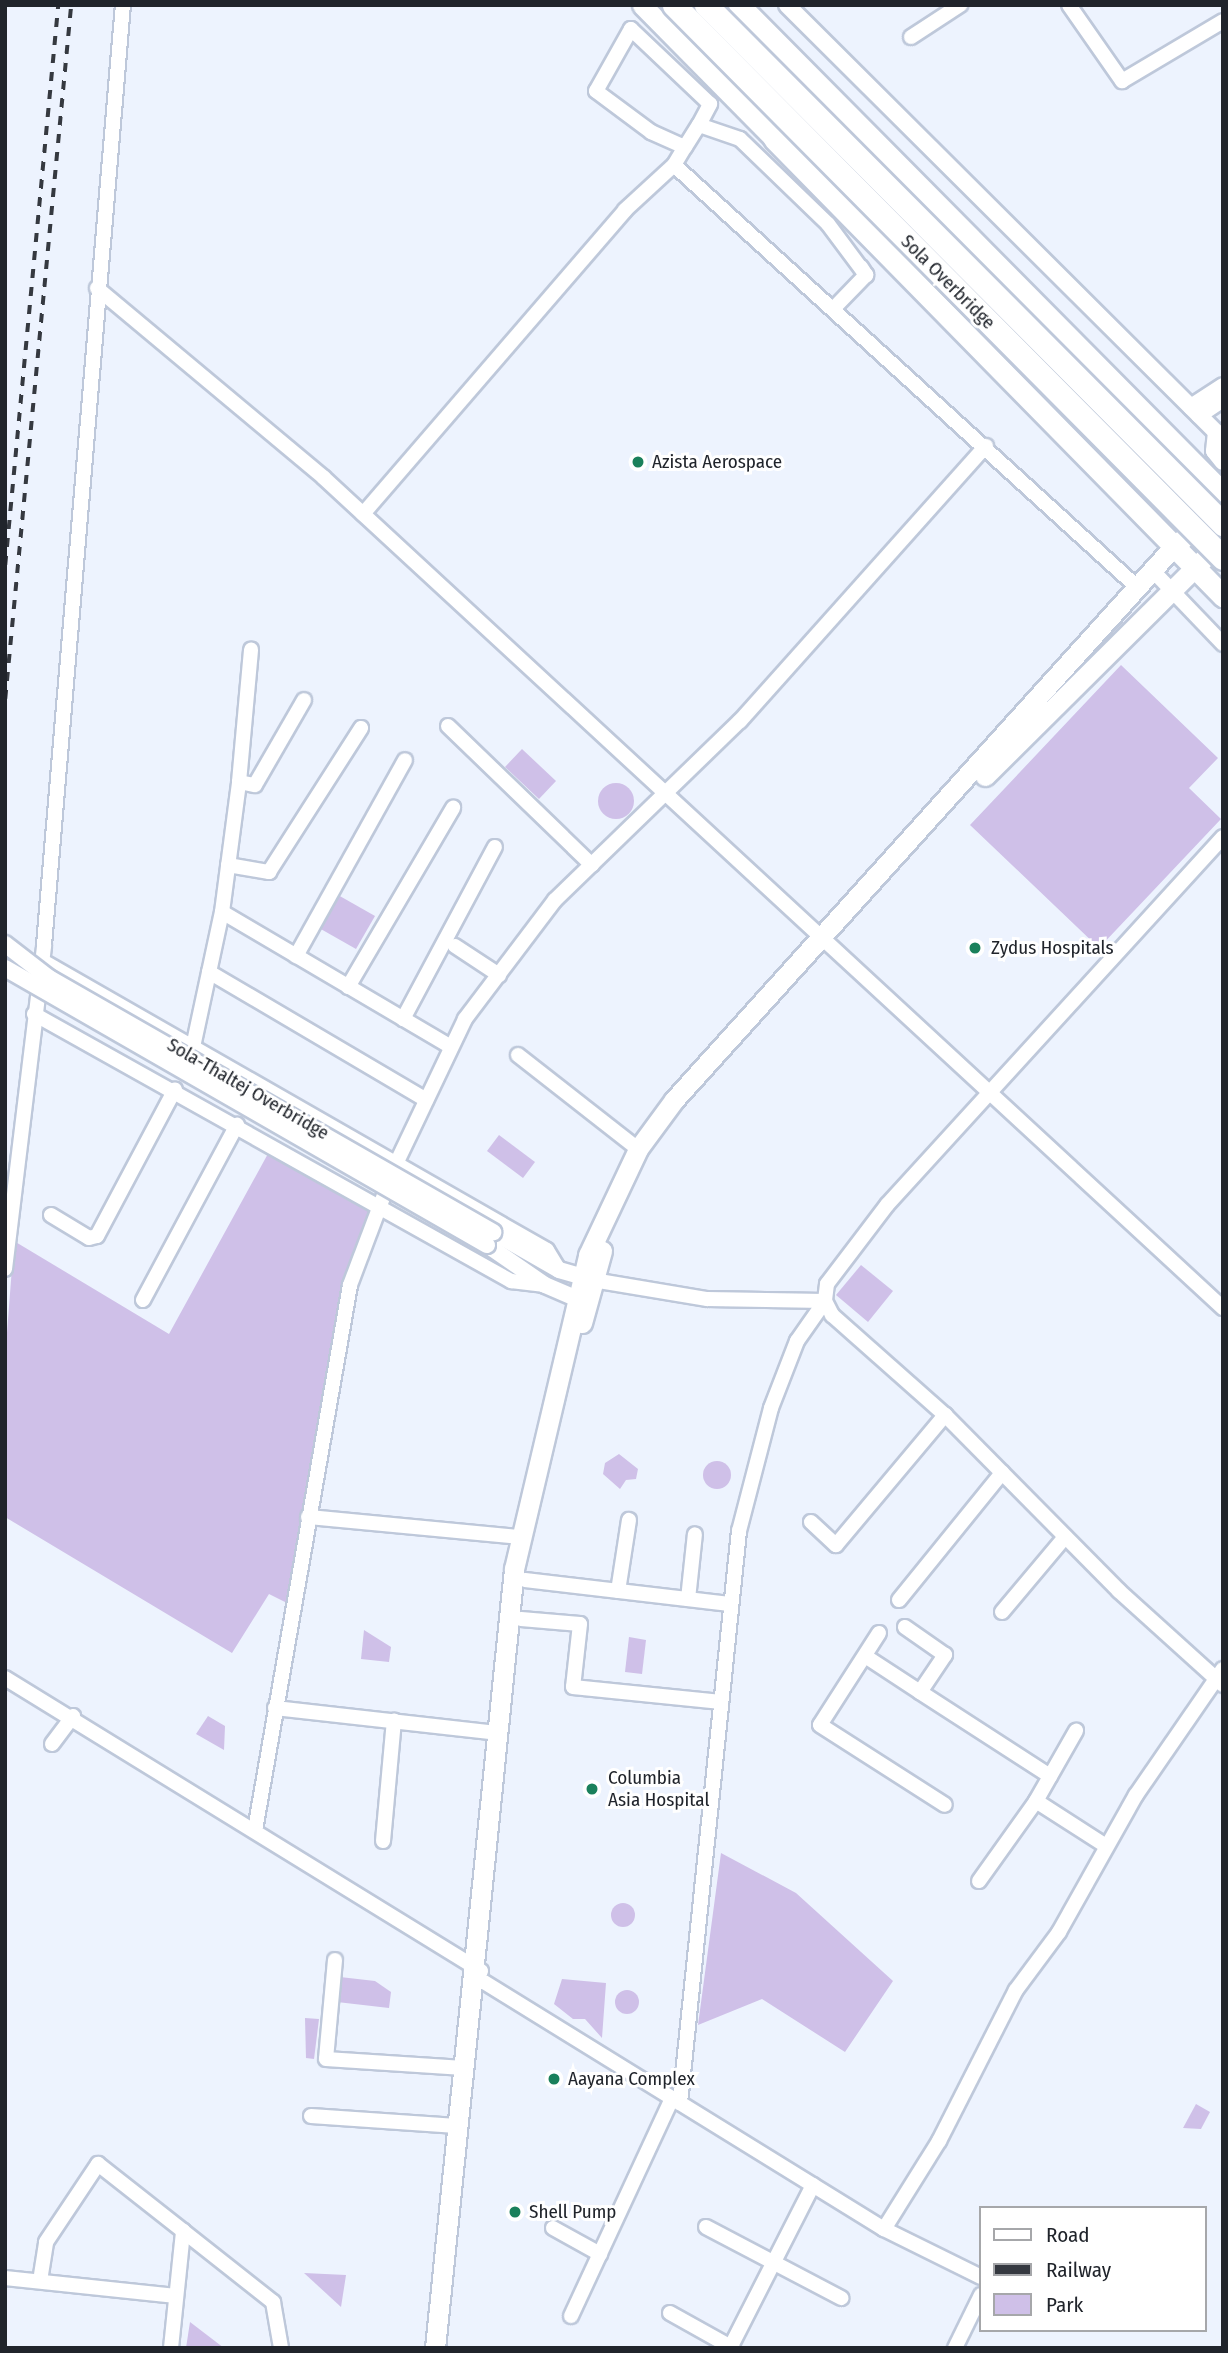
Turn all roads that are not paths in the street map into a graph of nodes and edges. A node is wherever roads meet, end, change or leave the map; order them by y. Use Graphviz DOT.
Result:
graph roads {
  1 [pos="123,5"];
  2 [pos="642,5"];
  3 [pos="674,5"];
  4 [pos="706,5"];
  5 [pos="739,5"];
  6 [pos="787,5"];
  7 [pos="960,5"];
  8 [pos="1069,5"];
  9 [pos="1223,21"];
  10 [pos="911,37"];
  11 [pos="699,125"];
  12 [pos="775,139"];
  13 [pos="685,147"];
  14 [pos="674,165"];
  15 [pos="866,275"];
  16 [pos="97,288"];
  17 [pos="835,307"];
  18 [pos="1223,386"];
  19 [pos="1223,399"];
  20 [pos="1195,411"];
  21 [pos="1219,435"];
  22 [pos="986,446"];
  23 [pos="1223,462"];
  24 [pos="1223,494"];
  25 [pos="1223,508"];
  26 [pos="363,514"];
  27 [pos="1223,524"];
  28 [pos="1223,540"];
  29 [pos="1175,545"];
  30 [pos="1223,558"];
  31 [pos="1192,566"];
  32 [pos="1153,571"];
  33 [pos="1138,588"];
  34 [pos="1172,591"];
  35 [pos="1223,596"];
  36 [pos="1223,644"];
  37 [pos="251,650"];
  38 [pos="304,700"];
  39 [pos="448,726"];
  40 [pos="361,728"];
  41 [pos="405,760"];
  42 [pos="239,782"];
  43 [pos="664,798"];
  44 [pos="453,808"];
  45 [pos="1223,836"];
  46 [pos="495,847"];
  47 [pos="228,865"];
  48 [pos="593,865"];
  49 [pos="222,912"];
  50 [pos="827,938"];
  51 [pos="5,944"];
  52 [pos="455,946"];
  53 [pos="296,956"];
  54 [pos="41,960"];
  55 [pos="5,968"];
  56 [pos="209,972"];
  57 [pos="499,975"];
  58 [pos="348,986"];
  59 [pos="34,1014"];
  60 [pos="403,1019"];
  61 [pos="193,1047"];
  62 [pos="452,1047"];
  63 [pos="518,1055"];
  64 [pos="175,1089"];
  65 [pos="990,1093"];
  66 [pos="426,1100"];
  67 [pos="237,1125"];
  68 [pos="638,1149"];
  69 [pos="396,1166"];
  70 [pos="380,1207"];
  71 [pos="51,1215"];
  72 [pos="490,1238"];
  73 [pos="5,1269"];
  74 [pos="559,1270"];
  75 [pos="586,1279"];
  76 [pos="545,1284"];
  77 [pos="143,1300"];
  78 [pos="581,1301"];
  79 [pos="825,1301"];
  80 [pos="1223,1308"];
  81 [pos="945,1415"];
  82 [pos="1002,1473"];
  83 [pos="308,1517"];
  84 [pos="629,1520"];
  85 [pos="811,1522"];
  86 [pos="695,1534"];
  87 [pos="519,1537"];
  88 [pos="1065,1537"];
  89 [pos="525,1580"];
  90 [pos="618,1591"];
  91 [pos="688,1599"];
  92 [pos="900,1600"];
  93 [pos="730,1604"];
  94 [pos="1002,1612"];
  95 [pos="521,1619"];
  96 [pos="905,1627"];
  97 [pos="879,1633"];
  98 [pos="865,1656"];
  99 [pos="5,1678"];
  100 [pos="1220,1678"];
  101 [pos="920,1692"];
  102 [pos="721,1702"];
  103 [pos="275,1708"];
  104 [pos="73,1716"];
  105 [pos="394,1721"];
  106 [pos="1076,1731"];
  107 [pos="497,1732"];
  108 [pos="52,1744"];
  109 [pos="1050,1776"];
  110 [pos="1036,1801"];
  111 [pos="945,1805"];
  112 [pos="255,1830"];
  113 [pos="383,1841"];
  114 [pos="1106,1846"];
  115 [pos="979,1881"];
  116 [pos="335,1960"];
  117 [pos="481,1974"];
  118 [pos="464,2068"];
  119 [pos="676,2100"];
  120 [pos="311,2116"];
  121 [pos="457,2126"];
  122 [pos="813,2185"];
  123 [pos="706,2227"];
  124 [pos="553,2228"];
  125 [pos="884,2229"];
  126 [pos="183,2231"];
  127 [pos="600,2253"];
  128 [pos="774,2262"];
  129 [pos="979,2276"];
  130 [pos="5,2278"];
  131 [pos="40,2281"];
  132 [pos="176,2296"];
  133 [pos="841,2298"];
  134 [pos="979,2299"];
  135 [pos="670,2313"];
  136 [pos="571,2316"];
  137 [pos="731,2347"];
  138 [pos="171,2348"];
  139 [pos="281,2348"];
  140 [pos="435,2348"];
  141 [pos="447,2348"];
  142 [pos="956,2348"];
  1 -- 16 [label="street"];
  2 -- 12 [label="main road"];
  3 -- 30 [label="highway, Sola Overbridge, bridge"];
  4 -- 27 [label="highway, Sola Overbridge, bridge"];
  5 -- 24 [label="main road"];
  6 -- 20 [label="street"];
  7 -- 10 [label="street"];
  8 -- 9 [label="street"];
  11 -- 13 [label="street"];
  11 -- 13 [label="street"];
  11 -- 15 [label="street"];
  12 -- 15 [label="street"];
  12 -- 29 [label="main road"];
  13 -- 14 [label="street"];
  14 -- 17 [label="street"];
  14 -- 26 [label="street"];
  15 -- 17 [label="street"];
  16 -- 26 [label="street"];
  16 -- 54 [label="street"];
  17 -- 22 [label="street"];
  18 -- 20 [label="street"];
  19 -- 20 [label="street"];
  20 -- 21 [label="street"];
  21 -- 23 [label="street"];
  22 -- 33 [label="street"];
  22 -- 43 [label="street"];
  25 -- 29 [label="main road"];
  26 -- 43 [label="street"];
  28 -- 31 [label="main road"];
  29 -- 31 [label="main road"];
  29 -- 32 [label="main road"];
  31 -- 34 [label="main road"];
  31 -- 35 [label="main road"];
  32 -- 33 [label="main road"];
  32 -- 34 [label="street"];
  33 -- 50 [label="main road"];
  34 -- 36 [label="street"];
  34 -- 50 [label="main road"];
  37 -- 42 [label="street"];
  38 -- 42 [label="street"];
  39 -- 48 [label="street"];
  40 -- 47 [label="street"];
  41 -- 53 [label="street"];
  42 -- 47 [label="street"];
  43 -- 48 [label="street"];
  43 -- 50 [label="street"];
  44 -- 58 [label="street"];
  45 -- 65 [label="street"];
  46 -- 60 [label="street"];
  47 -- 49 [label="street"];
  48 -- 57 [label="street"];
  49 -- 53 [label="street"];
  49 -- 56 [label="street"];
  50 -- 65 [label="street"];
  50 -- 68 [label="main road"];
  50 -- 75 [label="main road"];
  51 -- 72 [label="street, Sola-Thaltej Overbridge, bridge"];
  52 -- 57 [label="street"];
  53 -- 58 [label="street"];
  54 -- 59 [label="street"];
  54 -- 61 [label="street"];
  55 -- 72 [label="street, Sola-Thaltej Overbridge, bridge"];
  56 -- 61 [label="street"];
  56 -- 66 [label="street"];
  57 -- 62 [label="street"];
  58 -- 60 [label="street"];
  59 -- 64 [label="street"];
  59 -- 73 [label="street"];
  60 -- 62 [label="street"];
  61 -- 69 [label="street"];
  62 -- 66 [label="street"];
  63 -- 68 [label="street"];
  64 -- 67 [label="street"];
  64 -- 71 [label="street"];
  65 -- 79 [label="street"];
  65 -- 80 [label="street"];
  66 -- 69 [label="street"];
  67 -- 70 [label="street"];
  67 -- 77 [label="street"];
  68 -- 75 [label="main road"];
  69 -- 70 [label="street"];
  69 -- 74 [label="street"];
  70 -- 76 [label="street"];
  70 -- 83 [label="street"];
  72 -- 74 [label="street"];
  72 -- 76 [label="street"];
  74 -- 75 [label="street"];
  75 -- 78 [label="main road"];
  75 -- 79 [label="street"];
  76 -- 78 [label="street"];
  78 -- 87 [label="main road"];
  78 -- 89 [label="main road"];
  79 -- 81 [label="street"];
  79 -- 93 [label="street"];
  81 -- 82 [label="street"];
  81 -- 85 [label="street"];
  82 -- 88 [label="street"];
  82 -- 92 [label="street"];
  83 -- 87 [label="street"];
  83 -- 103 [label="street"];
  84 -- 90 [label="street"];
  86 -- 91 [label="street"];
  87 -- 107 [label="main road"];
  88 -- 94 [label="street"];
  88 -- 100 [label="street"];
  89 -- 90 [label="street"];
  89 -- 95 [label="main road"];
  90 -- 91 [label="street"];
  91 -- 93 [label="street"];
  93 -- 102 [label="street"];
  95 -- 102 [label="street"];
  95 -- 117 [label="main road"];
  96 -- 101 [label="street"];
  97 -- 98 [label="street"];
  98 -- 101 [label="street"];
  98 -- 111 [label="street"];
  99 -- 104 [label="street"];
  100 -- 114 [label="street"];
  101 -- 109 [label="street"];
  102 -- 119 [label="street"];
  103 -- 105 [label="street"];
  103 -- 112 [label="street"];
  104 -- 108 [label="street"];
  104 -- 112 [label="street"];
  105 -- 107 [label="street"];
  105 -- 113 [label="street"];
  106 -- 109 [label="street"];
  107 -- 117 [label="main road"];
  109 -- 110 [label="street"];
  110 -- 114 [label="street"];
  110 -- 115 [label="street"];
  112 -- 117 [label="street"];
  114 -- 125 [label="street"];
  116 -- 118 [label="street"];
  117 -- 118 [label="main road"];
  117 -- 119 [label="street"];
  117 -- 141 [label="main road"];
  118 -- 121 [label="main road"];
  119 -- 122 [label="street"];
  119 -- 127 [label="street"];
  120 -- 121 [label="street"];
  121 -- 140 [label="main road"];
  122 -- 125 [label="street"];
  122 -- 128 [label="street"];
  123 -- 128 [label="street"];
  124 -- 127 [label="street"];
  125 -- 129 [label="street"];
  126 -- 131 [label="street"];
  126 -- 132 [label="street"];
  126 -- 139 [label="street"];
  127 -- 136 [label="street"];
  128 -- 133 [label="street"];
  128 -- 137 [label="street"];
  130 -- 131 [label="street"];
  131 -- 132 [label="street"];
  132 -- 138 [label="street"];
  134 -- 142 [label="street"];
  135 -- 137 [label="street"];
}
